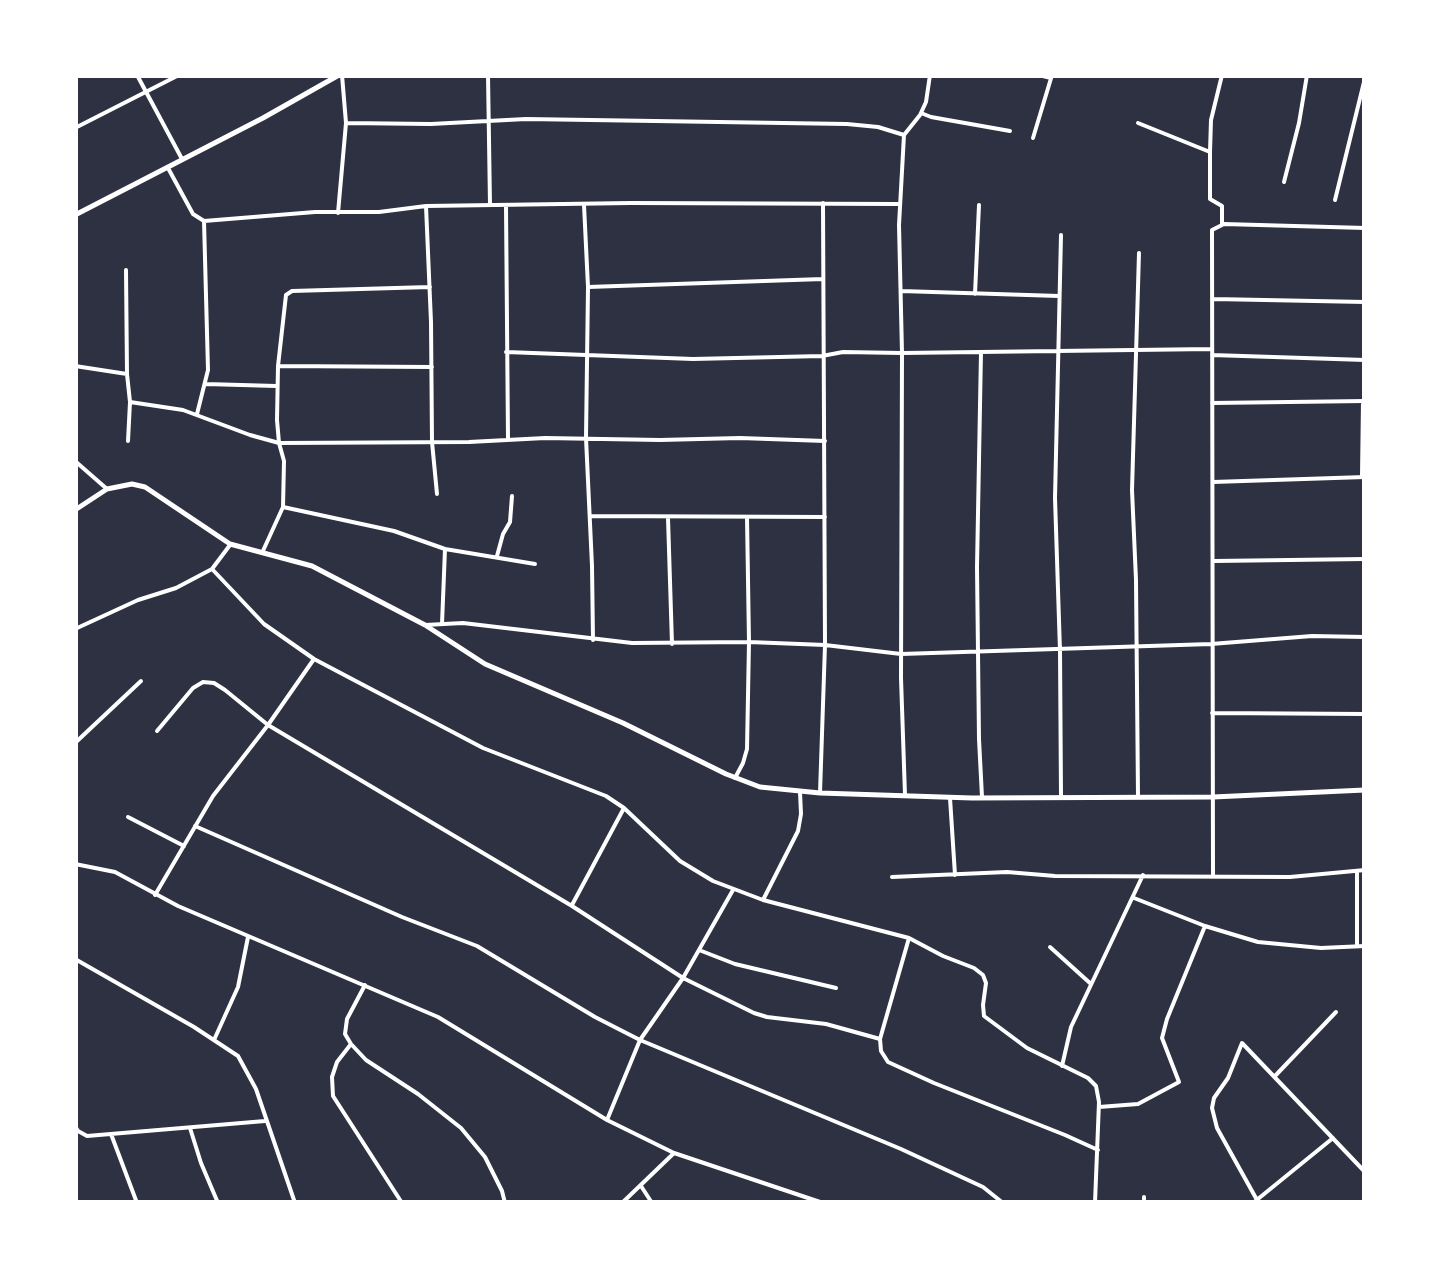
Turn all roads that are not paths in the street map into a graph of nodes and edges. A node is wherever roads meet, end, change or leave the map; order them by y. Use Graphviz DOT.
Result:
graph roads {
  1 [pos="136,75"];
  2 [pos="179,75"];
  3 [pos="340,75"];
  4 [pos="488,75"];
  5 [pos="930,75"];
  6 [pos="1039,75"];
  7 [pos="1222,75"];
  8 [pos="1307,75"];
  9 [pos="1051,77"];
  10 [pos="1365,78"];
  11 [pos="146,92"];
  12 [pos="920,114"];
  13 [pos="75,120"];
  14 [pos="487,122"];
  15 [pos="346,123"];
  16 [pos="1138,124"];
  17 [pos="77,127"];
  18 [pos="1010,131"];
  19 [pos="904,135"];
  20 [pos="1033,138"];
  21 [pos="1210,152"];
  22 [pos="182,160"];
  23 [pos="168,168"];
  24 [pos="1284,182"];
  25 [pos="1335,200"];
  26 [pos="823,203"];
  27 [pos="490,204"];
  28 [pos="584,204"];
  29 [pos="900,204"];
  30 [pos="978,205"];
  31 [pos="426,206"];
  32 [pos="506,206"];
  33 [pos="338,213"];
  34 [pos="75,214"];
  35 [pos="204,220"];
  36 [pos="1222,223"];
  37 [pos="1365,228"];
  38 [pos="1061,236"];
  39 [pos="1139,253"];
  40 [pos="126,270"];
  41 [pos="823,280"];
  42 [pos="430,287"];
  43 [pos="588,287"];
  44 [pos="901,291"];
  45 [pos="975,294"];
  46 [pos="1060,296"];
  47 [pos="1214,299"];
  48 [pos="1365,302"];
  49 [pos="1135,350"];
  50 [pos="1058,351"];
  51 [pos="506,352"];
  52 [pos="981,352"];
  53 [pos="1212,352"];
  54 [pos="902,353"];
  55 [pos="822,356"];
  56 [pos="586,357"];
  57 [pos="1365,360"];
  58 [pos="75,366"];
  59 [pos="278,366"];
  60 [pos="432,367"];
  61 [pos="127,374"];
  62 [pos="206,384"];
  63 [pos="278,386"];
  64 [pos="1364,401"];
  65 [pos="130,402"];
  66 [pos="1212,403"];
  67 [pos="196,415"];
  68 [pos="586,438"];
  69 [pos="508,440"];
  70 [pos="825,440"];
  71 [pos="128,441"];
  72 [pos="279,442"];
  73 [pos="432,442"];
  74 [pos="75,461"];
  75 [pos="1363,477"];
  76 [pos="1213,482"];
  77 [pos="108,489"];
  78 [pos="437,494"];
  79 [pos="512,496"];
  80 [pos="283,507"];
  81 [pos="75,510"];
  82 [pos="590,516"];
  83 [pos="668,517"];
  84 [pos="747,517"];
  85 [pos="826,518"];
  86 [pos="230,544"];
  87 [pos="445,549"];
  88 [pos="262,554"];
  89 [pos="497,556"];
  90 [pos="1365,559"];
  91 [pos="1214,561"];
  92 [pos="535,564"];
  93 [pos="212,570"];
  94 [pos="442,624"];
  95 [pos="426,626"];
  96 [pos="75,629"];
  97 [pos="1365,637"];
  98 [pos="593,640"];
  99 [pos="749,642"];
  100 [pos="672,644"];
  101 [pos="1211,644"];
  102 [pos="826,646"];
  103 [pos="1136,648"];
  104 [pos="1060,651"];
  105 [pos="980,652"];
  106 [pos="902,654"];
  107 [pos="314,659"];
  108 [pos="141,681"];
  109 [pos="1212,714"];
  110 [pos="1365,714"];
  111 [pos="268,725"];
  112 [pos="157,731"];
  113 [pos="75,743"];
  114 [pos="735,778"];
  115 [pos="1365,790"];
  116 [pos="800,792"];
  117 [pos="820,793"];
  118 [pos="906,796"];
  119 [pos="1061,797"];
  120 [pos="1138,797"];
  121 [pos="1213,797"];
  122 [pos="950,798"];
  123 [pos="982,798"];
  124 [pos="624,808"];
  125 [pos="128,817"];
  126 [pos="195,826"];
  127 [pos="184,846"];
  128 [pos="75,864"];
  129 [pos="1365,870"];
  130 [pos="1357,871"];
  131 [pos="955,875"];
  132 [pos="1143,875"];
  133 [pos="1213,875"];
  134 [pos="892,878"];
  135 [pos="732,890"];
  136 [pos="155,894"];
  137 [pos="1134,898"];
  138 [pos="764,900"];
  139 [pos="572,906"];
  140 [pos="1205,926"];
  141 [pos="248,937"];
  142 [pos="909,938"];
  143 [pos="1358,946"];
  144 [pos="1365,946"];
  145 [pos="1050,947"];
  146 [pos="700,950"];
  147 [pos="75,959"];
  148 [pos="682,978"];
  149 [pos="1091,984"];
  150 [pos="365,985"];
  151 [pos="836,988"];
  152 [pos="1336,1012"];
  153 [pos="880,1039"];
  154 [pos="214,1040"];
  155 [pos="640,1040"];
  156 [pos="351,1044"];
  157 [pos="1062,1066"];
  158 [pos="1275,1076"];
  159 [pos="1099,1107"];
  160 [pos="606,1120"];
  161 [pos="266,1121"];
  162 [pos="75,1126"];
  163 [pos="189,1127"];
  164 [pos="111,1134"];
  165 [pos="1333,1138"];
  166 [pos="1098,1150"];
  167 [pos="674,1153"];
  168 [pos="1365,1172"];
  169 [pos="641,1186"];
  170 [pos="1255,1202"];
  171 [pos="137,1203"];
  172 [pos="218,1203"];
  173 [pos="295,1203"];
  174 [pos="402,1203"];
  175 [pos="505,1203"];
  176 [pos="622,1203"];
  177 [pos="652,1203"];
  178 [pos="823,1203"];
  179 [pos="1003,1203"];
  180 [pos="1096,1203"];
  1 -- 11 [label="street"];
  2 -- 11 [label="street"];
  3 -- 15 [label="street"];
  3 -- 22 [label="street"];
  4 -- 14 [label="street"];
  5 -- 12 [label="street"];
  6 -- 9 [label="street"];
  7 -- 21 [label="street"];
  8 -- 24 [label="street"];
  9 -- 20 [label="street"];
  10 -- 25 [label="street"];
  11 -- 17 [label="street"];
  11 -- 22 [label="street"];
  12 -- 18 [label="street"];
  12 -- 19 [label="street"];
  13 -- 17 [label="street"];
  14 -- 15 [label="street"];
  14 -- 19 [label="street"];
  14 -- 27 [label="street"];
  15 -- 33 [label="street"];
  16 -- 21 [label="street"];
  19 -- 29 [label="street"];
  21 -- 36 [label="street"];
  22 -- 23 [label="street"];
  23 -- 34 [label="street"];
  23 -- 35 [label="street"];
  26 -- 28 [label="street"];
  26 -- 29 [label="street"];
  26 -- 41 [label="street"];
  27 -- 31 [label="street"];
  27 -- 32 [label="street"];
  28 -- 32 [label="street"];
  28 -- 43 [label="street"];
  29 -- 44 [label="street"];
  30 -- 45 [label="street"];
  31 -- 33 [label="street"];
  31 -- 42 [label="street"];
  32 -- 51 [label="street"];
  33 -- 35 [label="street"];
  35 -- 62 [label="street"];
  36 -- 37 [label="street"];
  36 -- 47 [label="street"];
  38 -- 46 [label="street"];
  39 -- 49 [label="street"];
  40 -- 61 [label="street"];
  41 -- 43 [label="street"];
  41 -- 55 [label="street"];
  42 -- 59 [label="street"];
  42 -- 60 [label="street"];
  43 -- 56 [label="street"];
  44 -- 45 [label="street"];
  44 -- 54 [label="street"];
  45 -- 46 [label="street"];
  46 -- 50 [label="street"];
  47 -- 48 [label="street"];
  47 -- 53 [label="street"];
  49 -- 50 [label="street"];
  49 -- 53 [label="street"];
  49 -- 103 [label="street"];
  50 -- 52 [label="street"];
  50 -- 104 [label="street"];
  51 -- 56 [label="street"];
  51 -- 69 [label="street"];
  52 -- 54 [label="street"];
  52 -- 105 [label="street"];
  53 -- 57 [label="street"];
  53 -- 66 [label="street"];
  54 -- 55 [label="street"];
  54 -- 106 [label="street"];
  55 -- 56 [label="street"];
  55 -- 70 [label="street"];
  56 -- 68 [label="street"];
  58 -- 61 [label="street"];
  59 -- 60 [label="street"];
  59 -- 63 [label="street"];
  60 -- 73 [label="street"];
  61 -- 65 [label="street"];
  62 -- 63 [label="street"];
  62 -- 67 [label="street"];
  63 -- 72 [label="street"];
  64 -- 66 [label="street"];
  64 -- 75 [label="street"];
  65 -- 67 [label="street"];
  65 -- 71 [label="street"];
  66 -- 76 [label="street"];
  67 -- 72 [label="street"];
  68 -- 69 [label="street"];
  68 -- 70 [label="street"];
  68 -- 82 [label="street"];
  69 -- 73 [label="street"];
  70 -- 85 [label="street"];
  72 -- 73 [label="street"];
  72 -- 80 [label="street"];
  73 -- 78 [label="street"];
  74 -- 77 [label="street"];
  75 -- 76 [label="street"];
  76 -- 91 [label="street"];
  77 -- 81 [label="street"];
  77 -- 86 [label="street"];
  79 -- 89 [label="street"];
  80 -- 87 [label="street"];
  80 -- 88 [label="street"];
  82 -- 83 [label="street"];
  82 -- 98 [label="street"];
  83 -- 84 [label="street"];
  83 -- 100 [label="street"];
  84 -- 85 [label="street"];
  84 -- 99 [label="street"];
  85 -- 102 [label="street"];
  86 -- 88 [label="street"];
  86 -- 93 [label="street"];
  87 -- 89 [label="street"];
  87 -- 94 [label="street"];
  88 -- 95 [label="street"];
  89 -- 92 [label="street"];
  90 -- 91 [label="street"];
  91 -- 101 [label="street"];
  93 -- 96 [label="street"];
  93 -- 107 [label="street"];
  94 -- 95 [label="street"];
  94 -- 98 [label="street"];
  95 -- 114 [label="street"];
  97 -- 101 [label="street"];
  98 -- 100 [label="street"];
  99 -- 100 [label="street"];
  99 -- 102 [label="street"];
  99 -- 114 [label="street"];
  101 -- 103 [label="street"];
  101 -- 109 [label="street"];
  102 -- 106 [label="street"];
  102 -- 117 [label="street"];
  103 -- 104 [label="street"];
  103 -- 120 [label="street"];
  104 -- 105 [label="street"];
  104 -- 119 [label="street"];
  105 -- 106 [label="street"];
  105 -- 123 [label="street"];
  106 -- 118 [label="street"];
  107 -- 111 [label="street"];
  107 -- 124 [label="street"];
  108 -- 113 [label="street"];
  109 -- 110 [label="street"];
  109 -- 121 [label="street"];
  111 -- 112 [label="street"];
  111 -- 126 [label="street"];
  111 -- 139 [label="street"];
  114 -- 116 [label="street"];
  115 -- 121 [label="street"];
  116 -- 117 [label="street"];
  116 -- 138 [label="street"];
  117 -- 118 [label="street"];
  118 -- 122 [label="street"];
  119 -- 120 [label="street"];
  119 -- 123 [label="street"];
  120 -- 121 [label="street"];
  121 -- 133 [label="street"];
  122 -- 123 [label="street"];
  122 -- 131 [label="street"];
  124 -- 135 [label="street"];
  124 -- 139 [label="street"];
  125 -- 127 [label="street"];
  126 -- 127 [label="street"];
  126 -- 155 [label="street"];
  127 -- 136 [label="street"];
  128 -- 136 [label="street"];
  129 -- 130 [label="street"];
  130 -- 133 [label="street"];
  130 -- 143 [label="street"];
  131 -- 132 [label="street"];
  131 -- 134 [label="street"];
  132 -- 133 [label="street"];
  132 -- 137 [label="street"];
  135 -- 138 [label="street"];
  135 -- 146 [label="street"];
  136 -- 141 [label="street"];
  137 -- 140 [label="street"];
  137 -- 149 [label="street"];
  138 -- 142 [label="street"];
  139 -- 148 [label="street"];
  140 -- 143 [label="street"];
  140 -- 159 [label="street"];
  141 -- 150 [label="street"];
  141 -- 154 [label="street"];
  142 -- 153 [label="street"];
  142 -- 157 [label="street"];
  143 -- 144 [label="street"];
  145 -- 149 [label="street"];
  146 -- 148 [label="street"];
  146 -- 151 [label="street"];
  147 -- 154 [label="street"];
  148 -- 153 [label="street"];
  148 -- 155 [label="street"];
  149 -- 157 [label="street"];
  150 -- 156 [label="street"];
  150 -- 160 [label="street"];
  152 -- 158 [label="street"];
  153 -- 166 [label="street"];
  154 -- 161 [label="street"];
  155 -- 160 [label="street"];
  155 -- 179 [label="street"];
  156 -- 174 [label="street"];
  156 -- 175 [label="street"];
  157 -- 159 [label="street"];
  158 -- 165 [label="street"];
  158 -- 170 [label="street"];
  159 -- 166 [label="street"];
  160 -- 167 [label="street"];
  161 -- 163 [label="street"];
  161 -- 173 [label="street"];
  162 -- 164 [label="street"];
  163 -- 164 [label="street"];
  163 -- 172 [label="street"];
  164 -- 171 [label="street"];
  165 -- 168 [label="street"];
  165 -- 170 [label="street"];
  166 -- 180 [label="street"];
  167 -- 169 [label="street"];
  167 -- 178 [label="street"];
  169 -- 176 [label="street"];
  169 -- 177 [label="street"];
}
